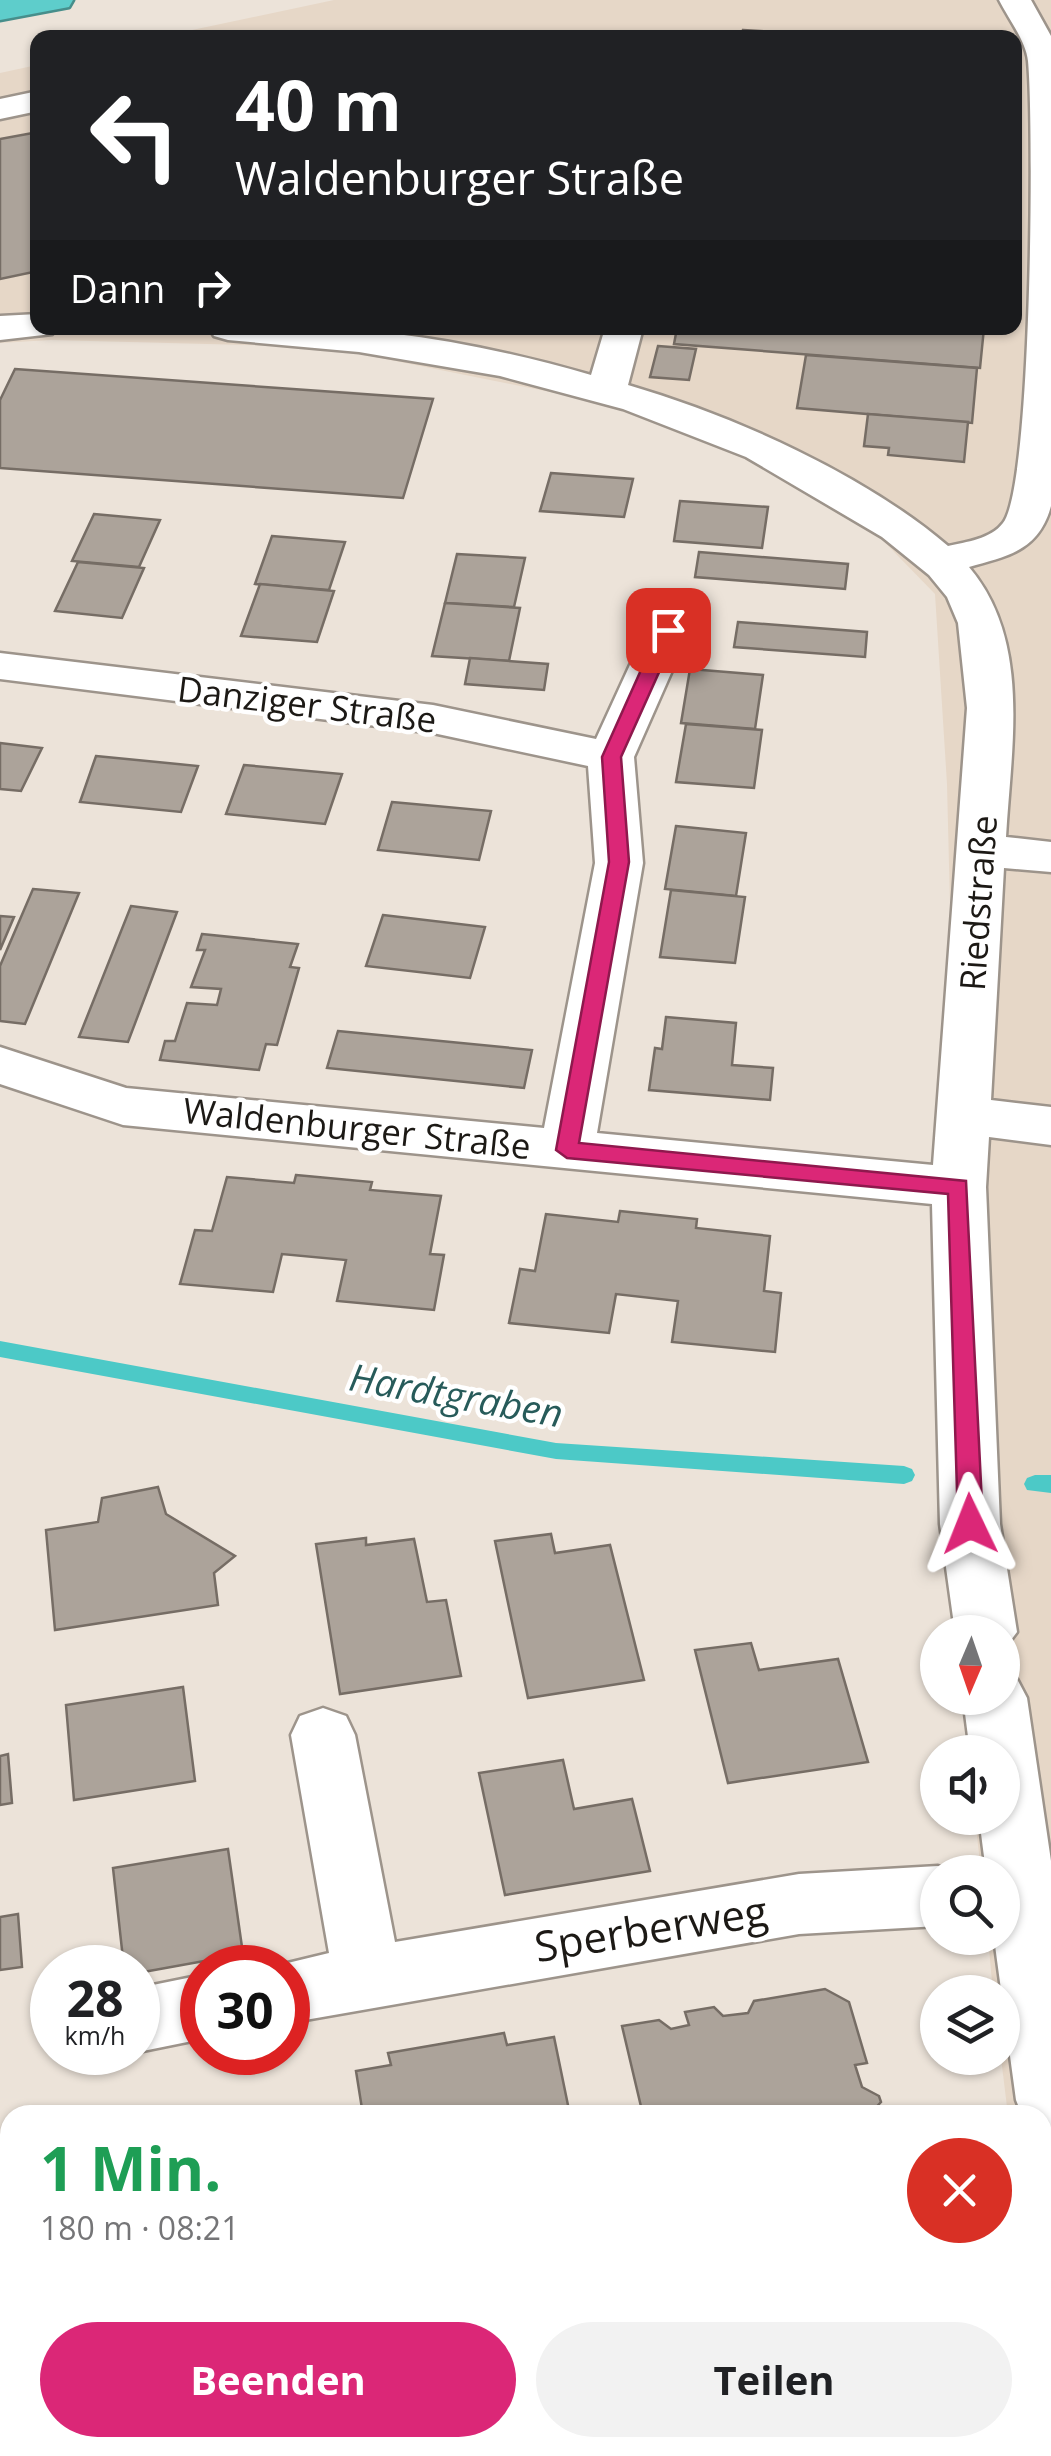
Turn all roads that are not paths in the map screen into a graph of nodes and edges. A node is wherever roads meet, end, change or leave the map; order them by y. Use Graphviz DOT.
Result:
graph roads {
  1 [pos="58,0"];
  2 [pos="1015,0"];
  3 [pos="0,10"];
  4 [pos="30,102"];
  5 [pos="0,108"];
  6 [pos="1051,194"];
  7 [pos="30,326"];
  8 [pos="0,328"];
  9 [pos="362,335"];
  10 [pos="622,335"];
  11 [pos="606,394"];
  12 [pos="936,562"];
  13 [pos="668,630"];
  14 [pos="0,666"];
  15 [pos="611,757"];
  16 [pos="984,850"];
  17 [pos="1051,857"];
  18 [pos="0,1065"];
  19 [pos="964,1115"];
  20 [pos="1051,1126"];
  21 [pos="567,1150"];
  22 [pos="958,1187"];
  23 [pos="983,1615"];
  24 [pos="997,1715"];
  25 [pos="323,1735"];
  26 [pos="1010,1855"];
  27 [pos="920,1897"];
  28 [pos="1020,1930"];
  29 [pos="367,1976"];
  30 [pos="310,1987"];
  31 [pos="1051,2100"];
  1 -- 3 [label="highway"];
  2 -- 6 [label="street"];
  4 -- 5 [label="street"];
  6 -- 12 [label="street"];
  7 -- 8 [label="street"];
  9 -- 11 [label="street, Riedstraße"];
  10 -- 11 [label="street"];
  11 -- 12 [label="street, Riedstraße"];
  12 -- 16 [label="street, Riedstraße"];
  13 -- 15 [label="street"];
  14 -- 15 [label="street, Danziger Straße"];
  15 -- 21 [label="street"];
  16 -- 17 [label="street"];
  16 -- 19 [label="street, Riedstraße"];
  18 -- 21 [label="street, Waldenburger Straße"];
  19 -- 20 [label="street"];
  19 -- 22 [label="street, Riedstraße"];
  21 -- 22 [label="street, Waldenburger Straße"];
  22 -- 23 [label="street, Riedstraße"];
  24 -- 26 [label="street"];
  25 -- 29 [label="street"];
  27 -- 29 [label="street, Sperberweg"];
  28 -- 31 [label="street"];
  29 -- 30 [label="street, Sperberweg"];
}
